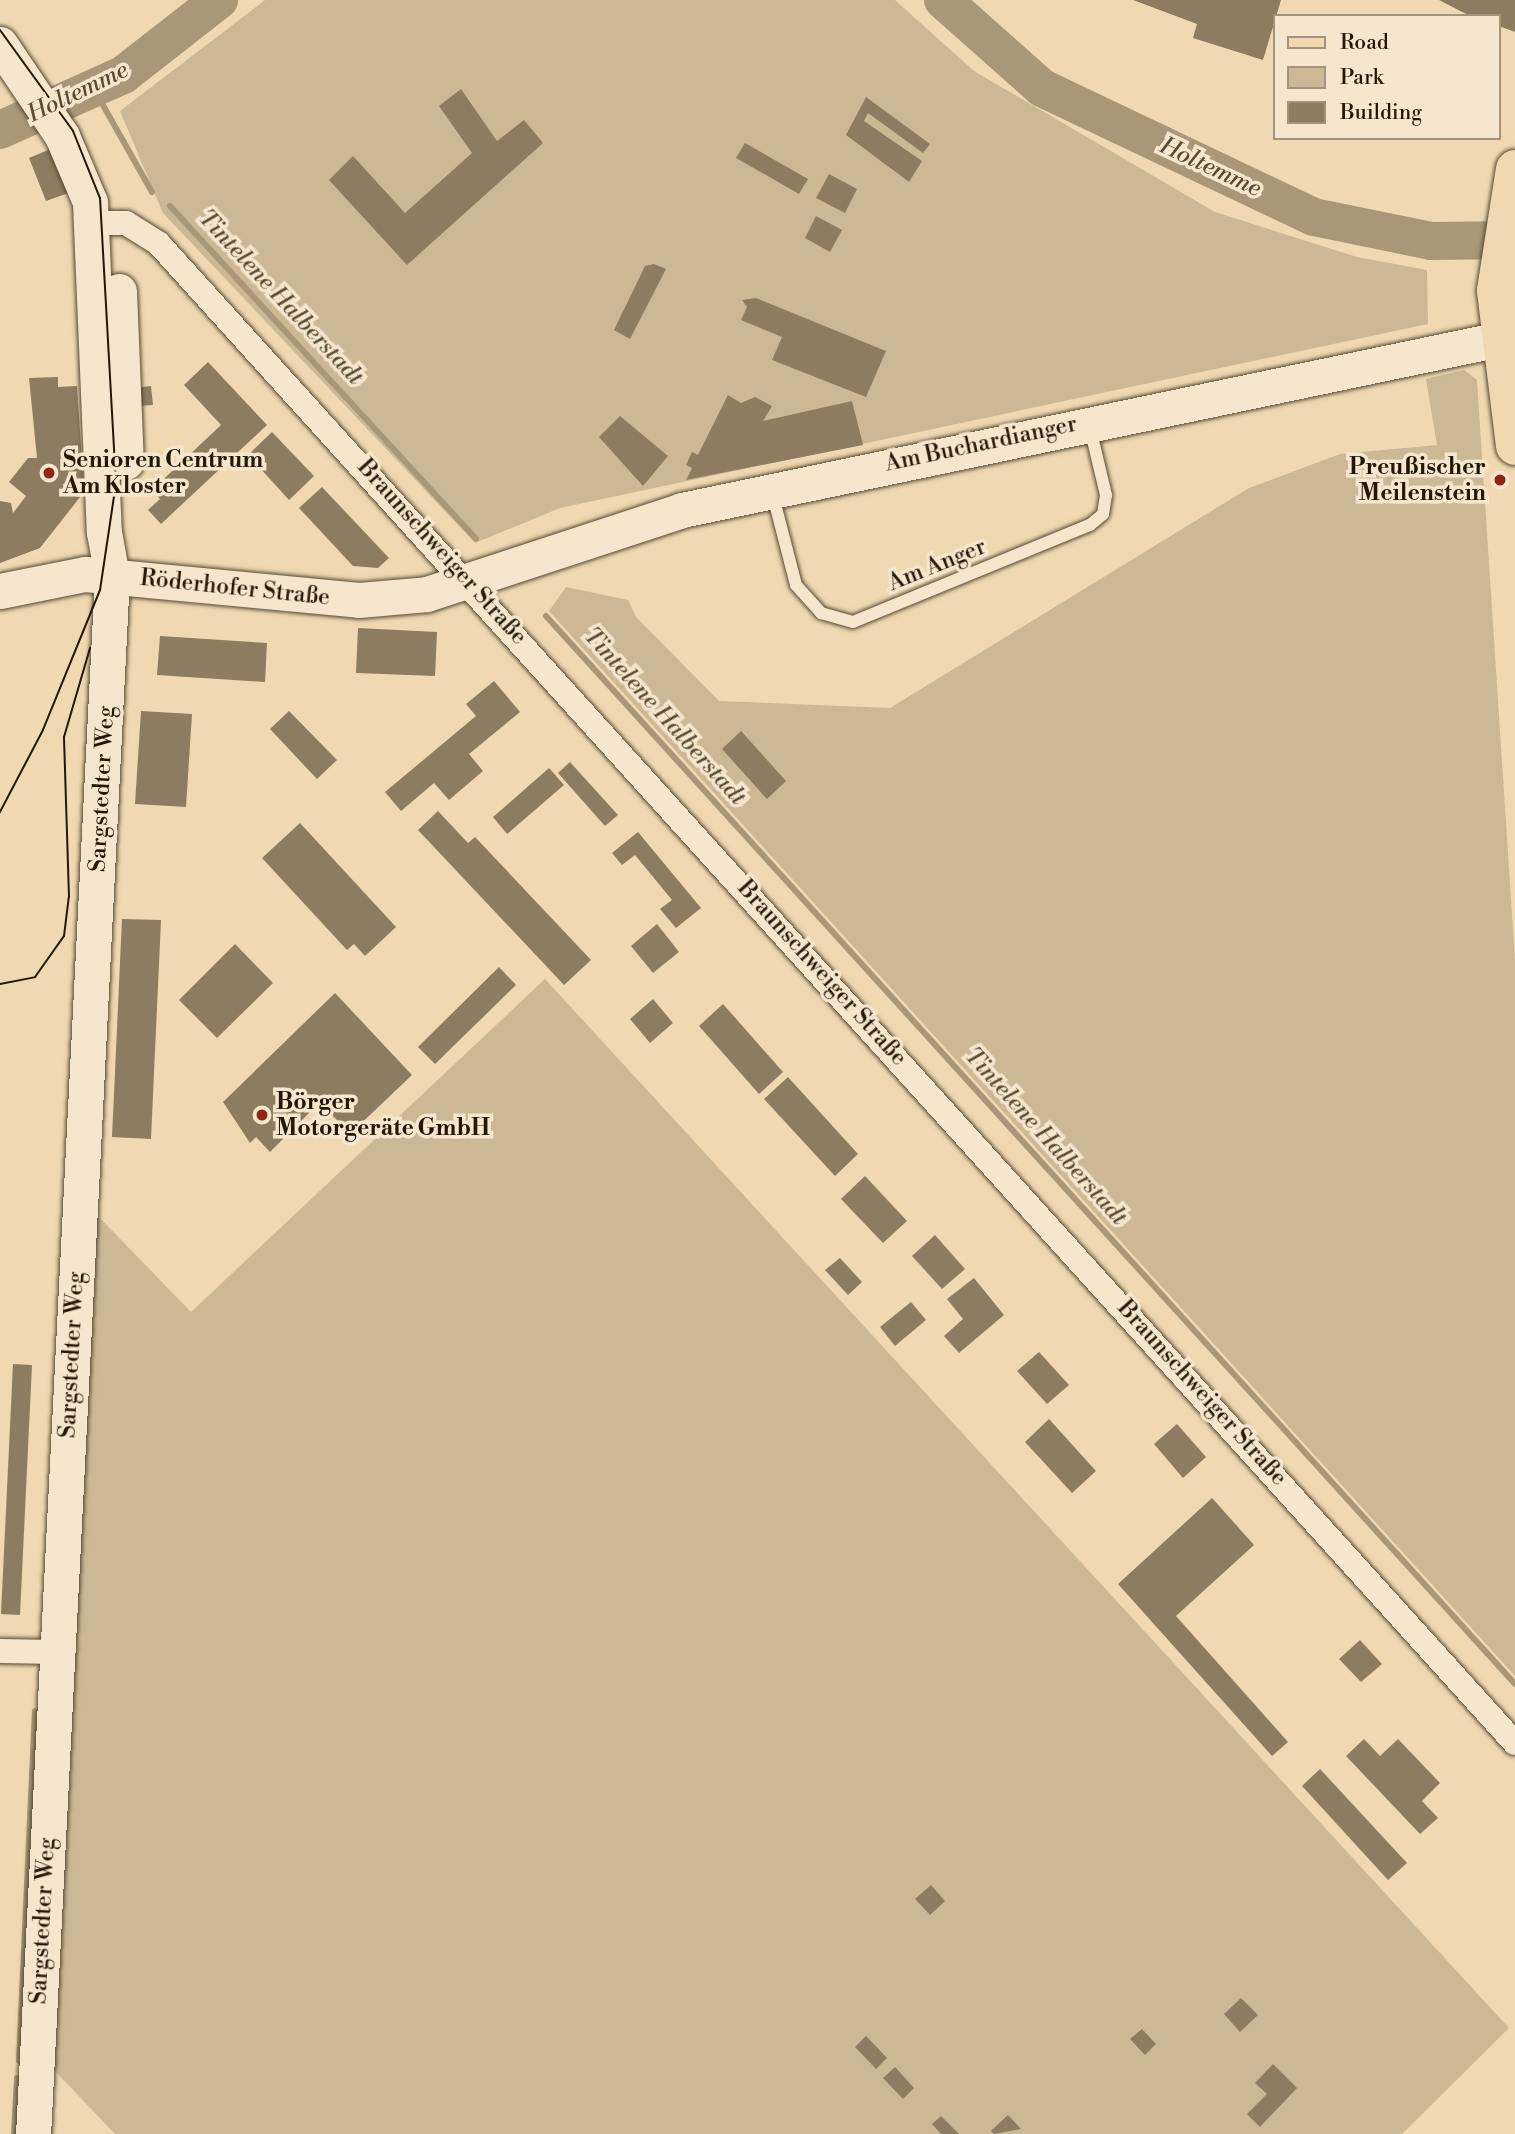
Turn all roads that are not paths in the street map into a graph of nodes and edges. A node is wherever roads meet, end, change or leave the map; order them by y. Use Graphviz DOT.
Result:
graph roads {
  1 [pos="0,17"];
  2 [pos="0,44"];
  3 [pos="40,78"];
  4 [pos="1510,185"];
  5 [pos="104,223"];
  6 [pos="1507,338"];
  7 [pos="1087,421"];
  8 [pos="1515,446"];
  9 [pos="771,489"];
  10 [pos="112,576"];
  11 [pos="470,582"];
  12 [pos="0,591"];
  13 [pos="0,1651"];
  14 [pos="57,1652"];
  15 [pos="1515,1743"];
  16 [pos="33,2134"];
  1 -- 3 [label="street"];
  2 -- 3 [label="street"];
  3 -- 5 [label="street"];
  4 -- 6 [label="main road"];
  5 -- 10 [label="street"];
  5 -- 11 [label="street, Braunschweiger Straße"];
  6 -- 7 [label="street, Am Buchardianger"];
  6 -- 8 [label="main road"];
  7 -- 9 [label="street, Am Buchardianger"];
  7 -- 9 [label="lane, Am Anger"];
  9 -- 11 [label="street, Am Buchardianger"];
  10 -- 11 [label="street, Röderhofer Straße"];
  10 -- 12 [label="street, Röderhofer Straße"];
  10 -- 14 [label="street, Sargstedter Weg"];
  11 -- 15 [label="street, Braunschweiger Straße"];
  13 -- 14 [label="street"];
  14 -- 16 [label="street, Sargstedter Weg"];
}
